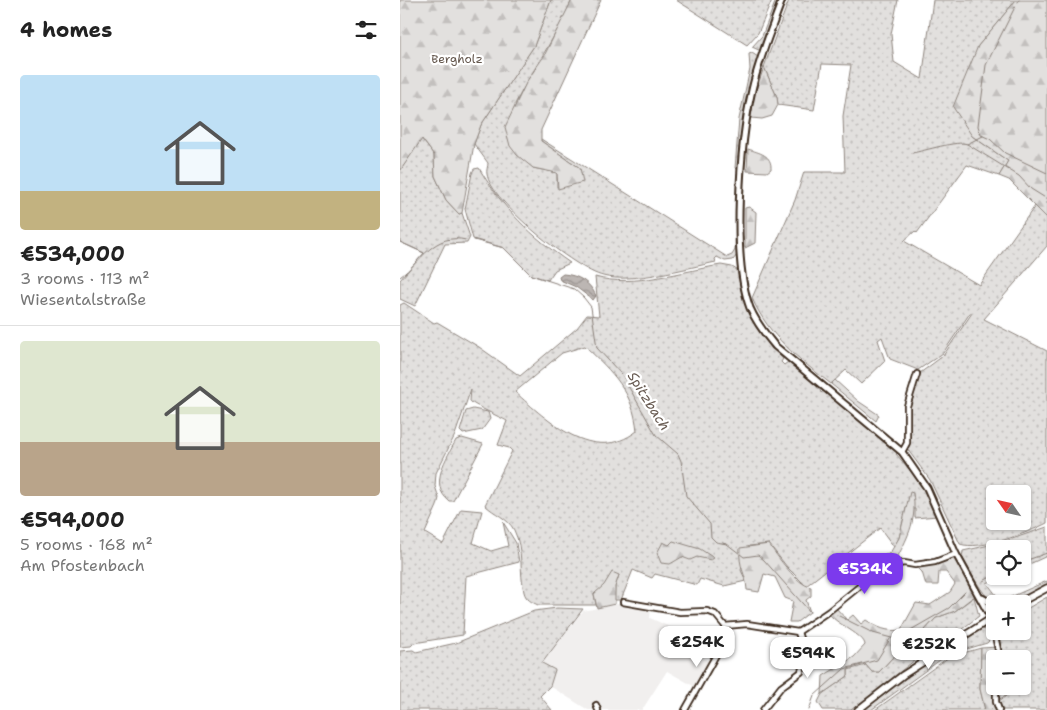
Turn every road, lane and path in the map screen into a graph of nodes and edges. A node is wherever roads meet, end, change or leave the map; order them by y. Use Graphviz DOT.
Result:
graph roads {
  1 [pos="782,0"];
  2 [pos="917,374"];
  3 [pos="902,452"];
  4 [pos="956,554"];
  5 [pos="1047,588"];
  6 [pos="980,596"];
  7 [pos="1031,597"];
  8 [pos="986,600"];
  9 [pos="622,602"];
  10 [pos="986,606"];
  11 [pos="986,622"];
  12 [pos="728,628"];
  13 [pos="798,632"];
  14 [pos="996,695"];
  15 [pos="684,710"];
  16 [pos="763,710"];
  17 [pos="858,710"];
  18 [pos="999,710"];
  1 -- 3 [label="street"];
  2 -- 3 [label="street"];
  3 -- 4 [label="street"];
  4 -- 6 [label="street"];
  4 -- 13 [label="street"];
  5 -- 7 [label="main road"];
  6 -- 8 [label="street"];
  6 -- 10 [label="street"];
  9 -- 12 [label="street"];
  11 -- 17 [label="main road"];
  12 -- 13 [label="street"];
  12 -- 15 [label="street"];
  13 -- 16 [label="street"];
  14 -- 18 [label="street"];
}
